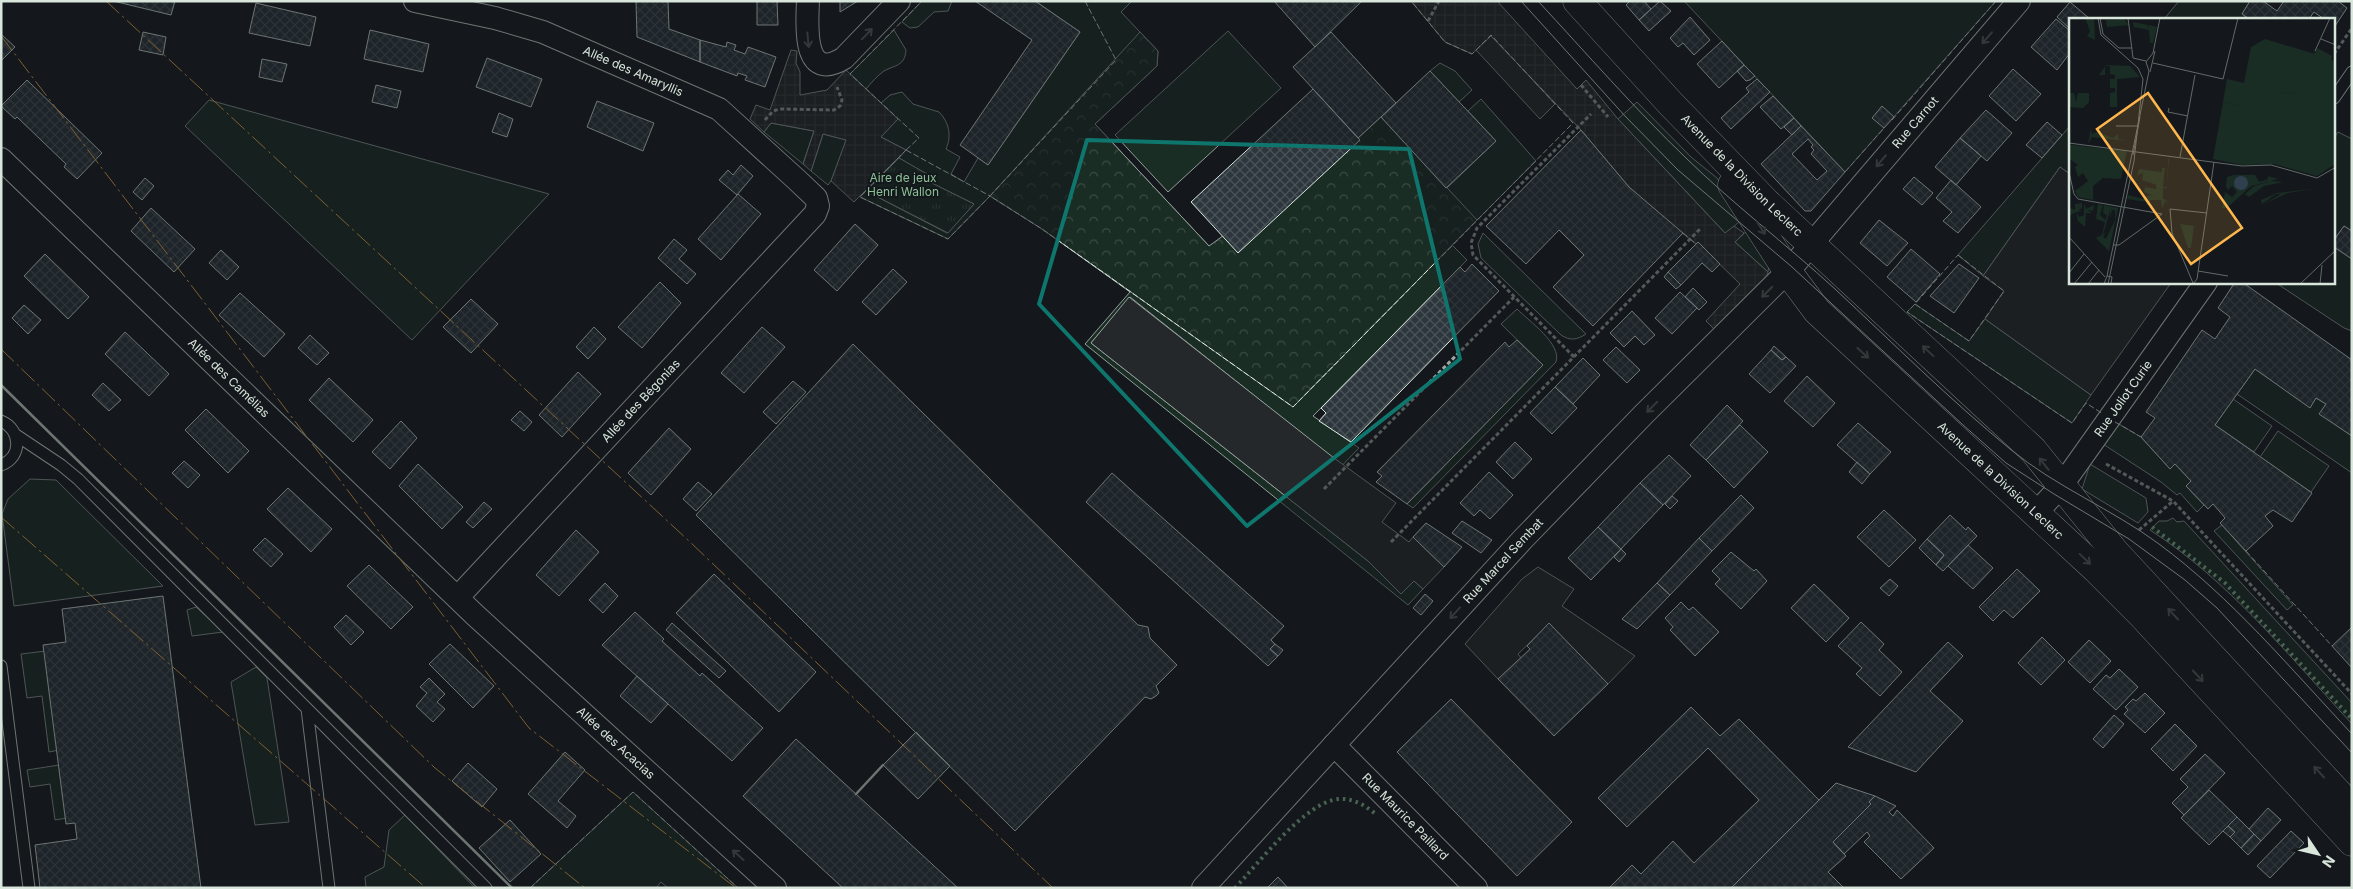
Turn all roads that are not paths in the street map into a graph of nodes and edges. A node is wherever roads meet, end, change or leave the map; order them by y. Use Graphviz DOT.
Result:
graph roads {
  1 [pos="416,1"];
  2 [pos="808,1"];
  3 [pos="899,1"];
  4 [pos="1577,1"];
  5 [pos="2019,1"];
  6 [pos="2352,72"];
  7 [pos="2336,95"];
  8 [pos="1671,104"];
  9 [pos="1,159"];
  10 [pos="818,202"];
  11 [pos="1812,244"];
  12 [pos="1788,272"];
  13 [pos="2205,284"];
  14 [pos="1,421"];
  15 [pos="16,435"];
  16 [pos="1,465"];
  17 [pos="2061,486"];
  18 [pos="2036,513"];
  19 [pos="458,597"];
  20 [pos="1,666"];
  21 [pos="307,708"];
  22 [pos="1334,745"];
  23 [pos="2352,808"];
  24 [pos="2352,842"];
  25 [pos="29,888"];
  26 [pos="329,888"];
  27 [pos="486,888"];
  28 [pos="774,888"];
  29 [pos="1203,888"];
  30 [pos="1476,888"];
  1 -- 10 [label="street, Allée des Amaryllis"];
  2 -- 3 [label="street, one-way"];
  4 -- 8 [label="street, Avenue de la Division Leclerc"];
  5 -- 11 [label="street, Rue Carnot, one-way"];
  6 -- 7 [label="lane"];
  8 -- 11 [label="street, Avenue de la Division Leclerc"];
  8 -- 12 [label="street, Avenue de la Division Leclerc, one-way"];
  9 -- 19 [label="street, Allée des Camélias"];
  10 -- 19 [label="street, Allée des Bégonias"];
  11 -- 12 [label="street, Rue Marcel Sembat"];
  17 -- 11 [label="street, Avenue de la Division Leclerc, one-way"];
  12 -- 18 [label="street, Avenue de la Division Leclerc, one-way"];
  12 -- 22 [label="street, Rue Marcel Sembat, one-way"];
  13 -- 17 [label="street, Rue Joliot Curie"];
  14 -- 15 [label="lane"];
  15 -- 16 [label="lane"];
  15 -- 21 [label="lane"];
  17 -- 18 [label="street, Rue Joliot Curie"];
  23 -- 17 [label="street, Avenue de la Division Leclerc, one-way"];
  18 -- 24 [label="street, Avenue de la Division Leclerc, one-way"];
  28 -- 19 [label="street, Allée des Acacias, one-way"];
  20 -- 25 [label="lane"];
  21 -- 26 [label="lane"];
  21 -- 27 [label="lane"];
  22 -- 29 [label="street, Rue Marcel Sembat"];
  22 -- 30 [label="street, Rue Maurice Paillard"];
}
